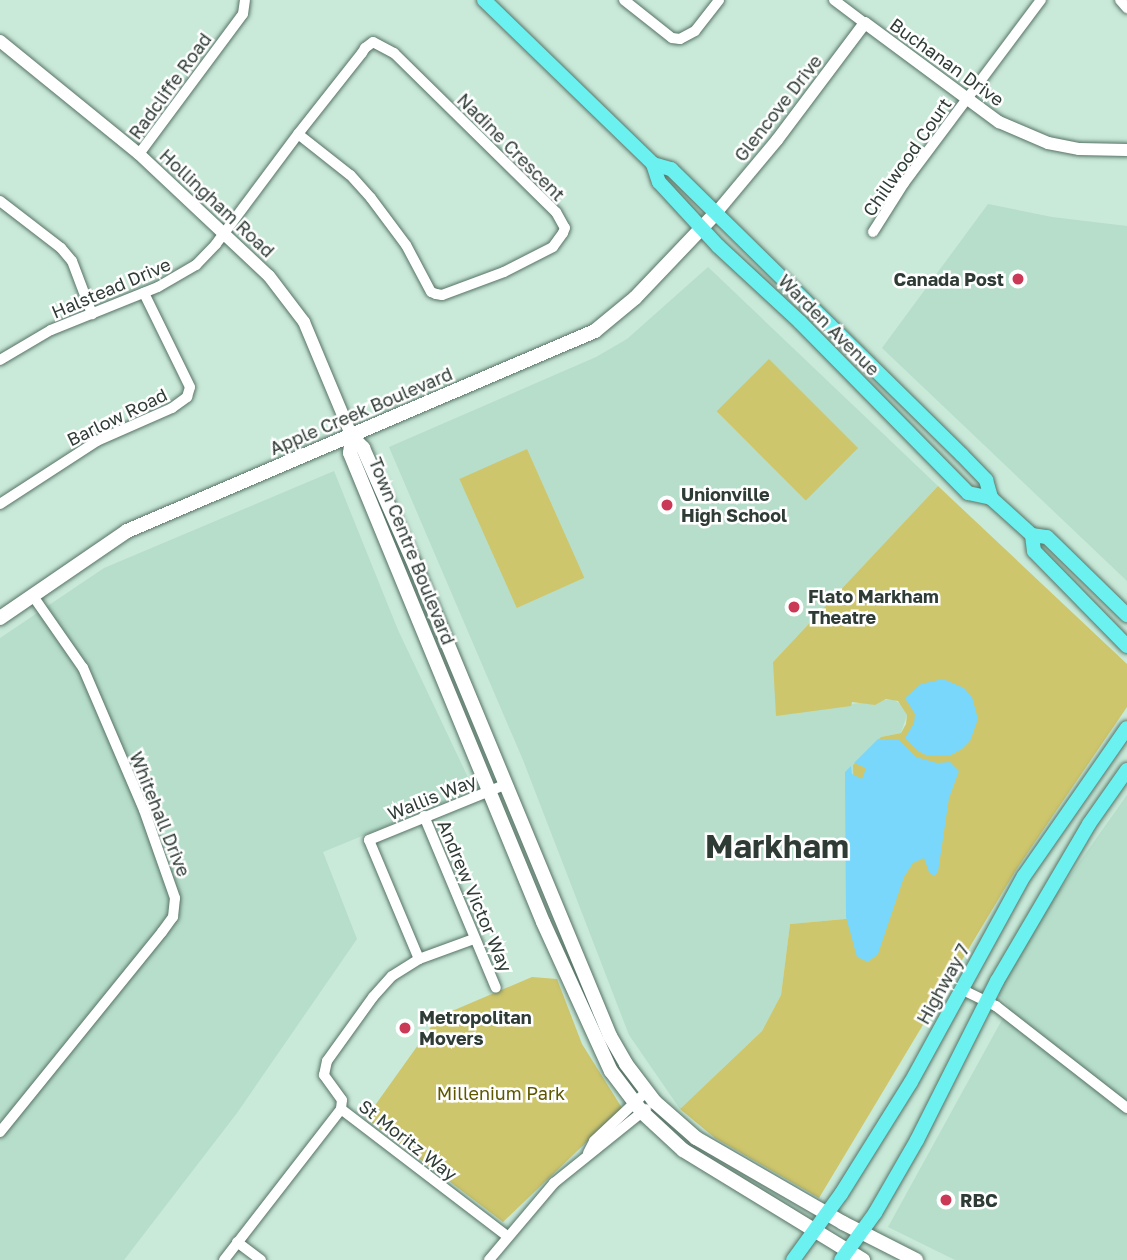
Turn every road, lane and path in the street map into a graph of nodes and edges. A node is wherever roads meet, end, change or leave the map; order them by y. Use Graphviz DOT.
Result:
graph roads {
  1 [pos="245,0"];
  2 [pos="484,0"];
  3 [pos="624,0"];
  4 [pos="719,0"];
  5 [pos="834,0"];
  6 [pos="1041,0"];
  7 [pos="1120,0"];
  8 [pos="1127,8"];
  9 [pos="865,23"];
  10 [pos="0,41"];
  11 [pos="967,100"];
  12 [pos="298,134"];
  13 [pos="1127,150"];
  14 [pos="139,155"];
  15 [pos="653,164"];
  16 [pos="0,201"];
  17 [pos="716,213"];
  18 [pos="703,228"];
  19 [pos="224,232"];
  20 [pos="873,232"];
  21 [pos="144,293"];
  22 [pos="92,314"];
  23 [pos="0,360"];
  24 [pos="352,437"];
  25 [pos="991,498"];
  26 [pos="0,504"];
  27 [pos="1032,535"];
  28 [pos="33,596"];
  29 [pos="1127,615"];
  30 [pos="0,618"];
  31 [pos="1127,646"];
  32 [pos="1127,728"];
  33 [pos="1127,770"];
  34 [pos="507,784"];
  35 [pos="489,791"];
  36 [pos="424,816"];
  37 [pos="474,939"];
  38 [pos="419,959"];
  39 [pos="496,988"];
  40 [pos="963,990"];
  41 [pos="986,1001"];
  42 [pos="651,1097"];
  43 [pos="638,1107"];
  44 [pos="1127,1108"];
  45 [pos="341,1109"];
  46 [pos="0,1132"];
  47 [pos="828,1214"];
  48 [pos="813,1231"];
  49 [pos="862,1232"];
  50 [pos="508,1236"];
  51 [pos="237,1242"];
  52 [pos="844,1256"];
  53 [pos="224,1260"];
  54 [pos="261,1260"];
  55 [pos="489,1260"];
  56 [pos="793,1260"];
  57 [pos="863,1260"];
  58 [pos="916,1260"];
  1 -- 14 [label="street, Radcliffe Road"];
  2 -- 15 [label="main road, Warden Avenue"];
  3 -- 4 [label="street"];
  5 -- 9 [label="street, Buchanan Drive"];
  6 -- 11 [label="street, Chillwood Court"];
  7 -- 8 [label="street"];
  9 -- 11 [label="street, Buchanan Drive"];
  9 -- 17 [label="street, Glencove Drive"];
  10 -- 14 [label="street, Hollingham Road"];
  11 -- 13 [label="street, Buchanan Drive"];
  11 -- 20 [label="street, Chillwood Court"];
  12 -- 12 [label="street, Nadine Crescent"];
  12 -- 19 [label="street, Nadine Crescent"];
  14 -- 19 [label="street, Hollingham Road"];
  15 -- 17 [label="main road, Warden Avenue"];
  15 -- 18 [label="main road, Warden Avenue"];
  16 -- 22 [label="street"];
  17 -- 18 [label="main road, Apple Creek Boulevard"];
  17 -- 25 [label="main road, Warden Avenue"];
  18 -- 24 [label="main road, Apple Creek Boulevard"];
  18 -- 25 [label="main road, Warden Avenue"];
  19 -- 21 [label="street, Halstead Drive"];
  19 -- 24 [label="street, Hollingham Road"];
  21 -- 22 [label="street, Halstead Drive"];
  21 -- 26 [label="street, Barlow Road"];
  22 -- 23 [label="street, Halstead Drive"];
  24 -- 28 [label="main road, Apple Creek Boulevard"];
  24 -- 34 [label="main road, Town Centre Boulevard"];
  24 -- 35 [label="main road, Town Centre Boulevard"];
  25 -- 27 [label="main road, Warden Avenue"];
  27 -- 29 [label="main road, Warden Avenue"];
  27 -- 31 [label="main road, Warden Avenue"];
  28 -- 30 [label="main road, Apple Creek Boulevard"];
  28 -- 46 [label="street, Whitehall Drive"];
  32 -- 40 [label="main road, Highway 7"];
  33 -- 41 [label="main road"];
  34 -- 35 [label="street, Wallis Way"];
  34 -- 42 [label="main road, Town Centre Boulevard"];
  35 -- 36 [label="street, Wallis Way"];
  35 -- 43 [label="main road, Town Centre Boulevard"];
  36 -- 37 [label="street, Andrew Victor Way"];
  36 -- 38 [label="street, Wallis Way"];
  37 -- 38 [label="street"];
  37 -- 39 [label="street, Andrew Victor Way"];
  38 -- 45 [label="street"];
  40 -- 41 [label="street"];
  40 -- 47 [label="main road, Highway 7"];
  41 -- 44 [label="street"];
  41 -- 49 [label="main road"];
  42 -- 43 [label="street"];
  42 -- 47 [label="main road, Town Centre Boulevard"];
  43 -- 48 [label="main road, Town Centre Boulevard"];
  43 -- 50 [label="street"];
  45 -- 50 [label="street, St Moritz Way"];
  45 -- 51 [label="street, St Moritz Way"];
  47 -- 48 [label="main road, Highway 7"];
  47 -- 49 [label="main road, Town Centre Boulevard"];
  48 -- 52 [label="main road, Town Centre Boulevard"];
  48 -- 56 [label="main road, Highway 7"];
  49 -- 52 [label="main road"];
  49 -- 58 [label="main road, Town Centre Boulevard"];
  50 -- 55 [label="street"];
  51 -- 53 [label="street, St Moritz Way"];
  51 -- 54 [label="street"];
  52 -- 57 [label="main road, Town Centre Boulevard"];
}
